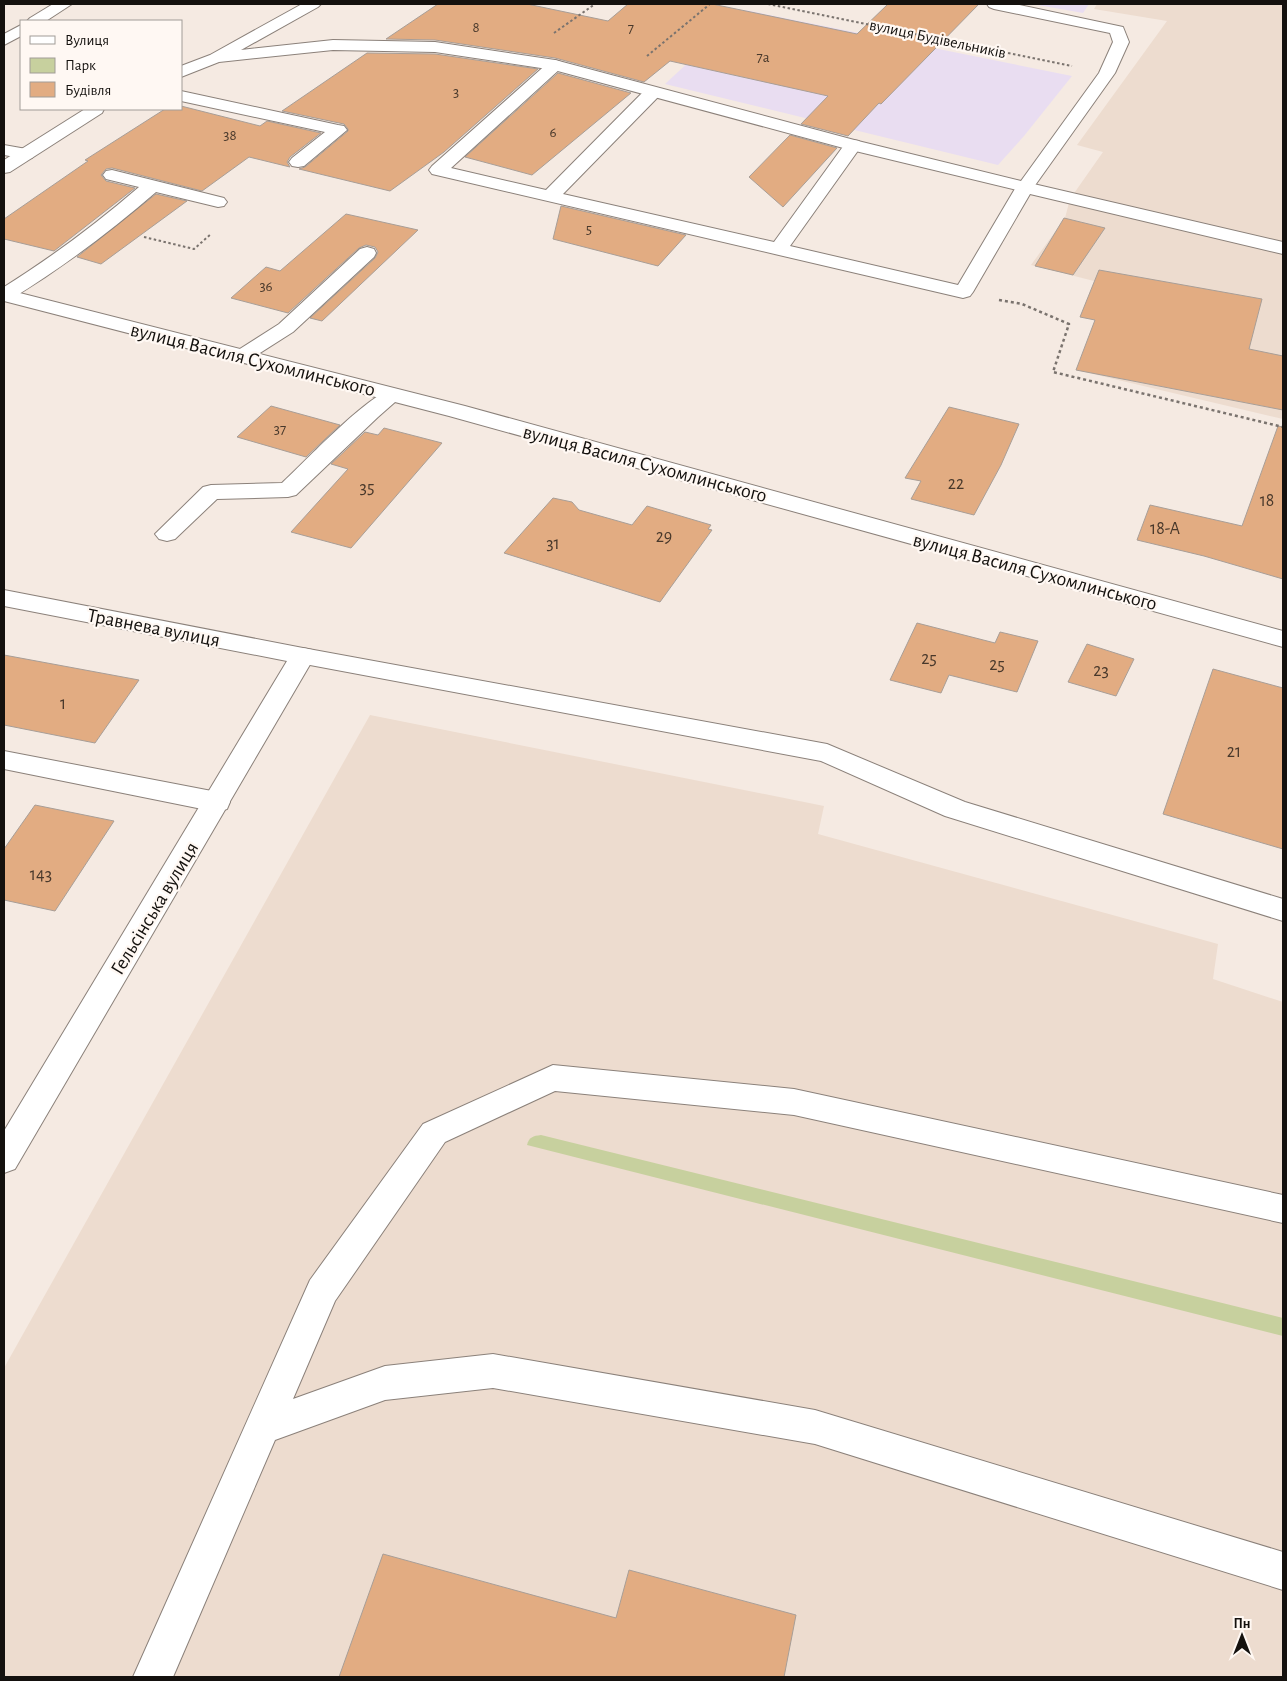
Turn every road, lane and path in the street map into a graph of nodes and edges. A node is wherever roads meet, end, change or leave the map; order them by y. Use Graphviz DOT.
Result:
graph roads {
  1 [pos="64,4"];
  2 [pos="313,4"];
  3 [pos="710,4"];
  4 [pos="768,4"];
  5 [pos="994,4"];
  6 [pos="37,20"];
  7 [pos="20,31"];
  8 [pos="263,32"];
  9 [pos="4,40"];
  10 [pos="289,50"];
  11 [pos="216,58"];
  12 [pos="555,66"];
  13 [pos="182,72"];
  14 [pos="1107,73"];
  15 [pos="615,82"];
  16 [pos="653,92"];
  17 [pos="182,96"];
  18 [pos="94,110"];
  19 [pos="853,145"];
  20 [pos="4,150"];
  21 [pos="26,154"];
  22 [pos="298,162"];
  23 [pos="4,168"];
  24 [pos="112,174"];
  25 [pos="153,185"];
  26 [pos="1025,187"];
  27 [pos="550,196"];
  28 [pos="218,202"];
  29 [pos="104,227"];
  30 [pos="214,232"];
  31 [pos="1283,248"];
  32 [pos="779,249"];
  33 [pos="367,254"];
  34 [pos="963,292"];
  35 [pos="4,295"];
  36 [pos="242,356"];
  37 [pos="392,395"];
  38 [pos="1283,427"];
  39 [pos="167,534"];
  40 [pos="4,598"];
  41 [pos="1283,639"];
  42 [pos="303,656"];
  43 [pos="8,767"];
  44 [pos="217,802"];
  45 [pos="1283,910"];
  46 [pos="4,1159"];
  47 [pos="1283,1209"];
  48 [pos="263,1427"];
  49 [pos="1283,1571"];
  50 [pos="153,1677"];
  1 -- 6 [label="street"];
  2 -- 8 [label="street"];
  3 -- 15 [label="path"];
  4 -- 14 [label="path, вулиця Будівельників"];
  5 -- 14 [label="street"];
  7 -- 9 [label="street"];
  8 -- 10 [label="street"];
  8 -- 11 [label="street"];
  10 -- 11 [label="street"];
  10 -- 12 [label="street"];
  11 -- 13 [label="street"];
  12 -- 15 [label="street"];
  12 -- 27 [label="street"];
  14 -- 26 [label="street"];
  15 -- 16 [label="street"];
  16 -- 19 [label="street"];
  16 -- 27 [label="street"];
  17 -- 22 [label="street"];
  18 -- 21 [label="street"];
  19 -- 26 [label="street"];
  19 -- 32 [label="street"];
  20 -- 21 [label="street"];
  21 -- 23 [label="street"];
  24 -- 25 [label="street"];
  25 -- 28 [label="street"];
  25 -- 29 [label="street"];
  26 -- 31 [label="street"];
  26 -- 34 [label="street"];
  27 -- 32 [label="street"];
  29 -- 30 [label="path"];
  29 -- 35 [label="street"];
  32 -- 34 [label="street"];
  33 -- 36 [label="street"];
  34 -- 38 [label="path"];
  35 -- 36 [label="street, вулиця Василя Сухомлинського"];
  36 -- 37 [label="street, вулиця Василя Сухомлинського"];
  37 -- 39 [label="street"];
  37 -- 41 [label="street, вулиця Василя Сухомлинського"];
  40 -- 42 [label="street, Травнева вулиця"];
  42 -- 44 [label="street, Гельсінська вулиця"];
  42 -- 45 [label="street, Травнева вулиця"];
  43 -- 44 [label="street"];
  44 -- 46 [label="street, Гельсінська вулиця"];
  47 -- 48 [label="street"];
  48 -- 49 [label="street"];
  48 -- 50 [label="street"];
}
